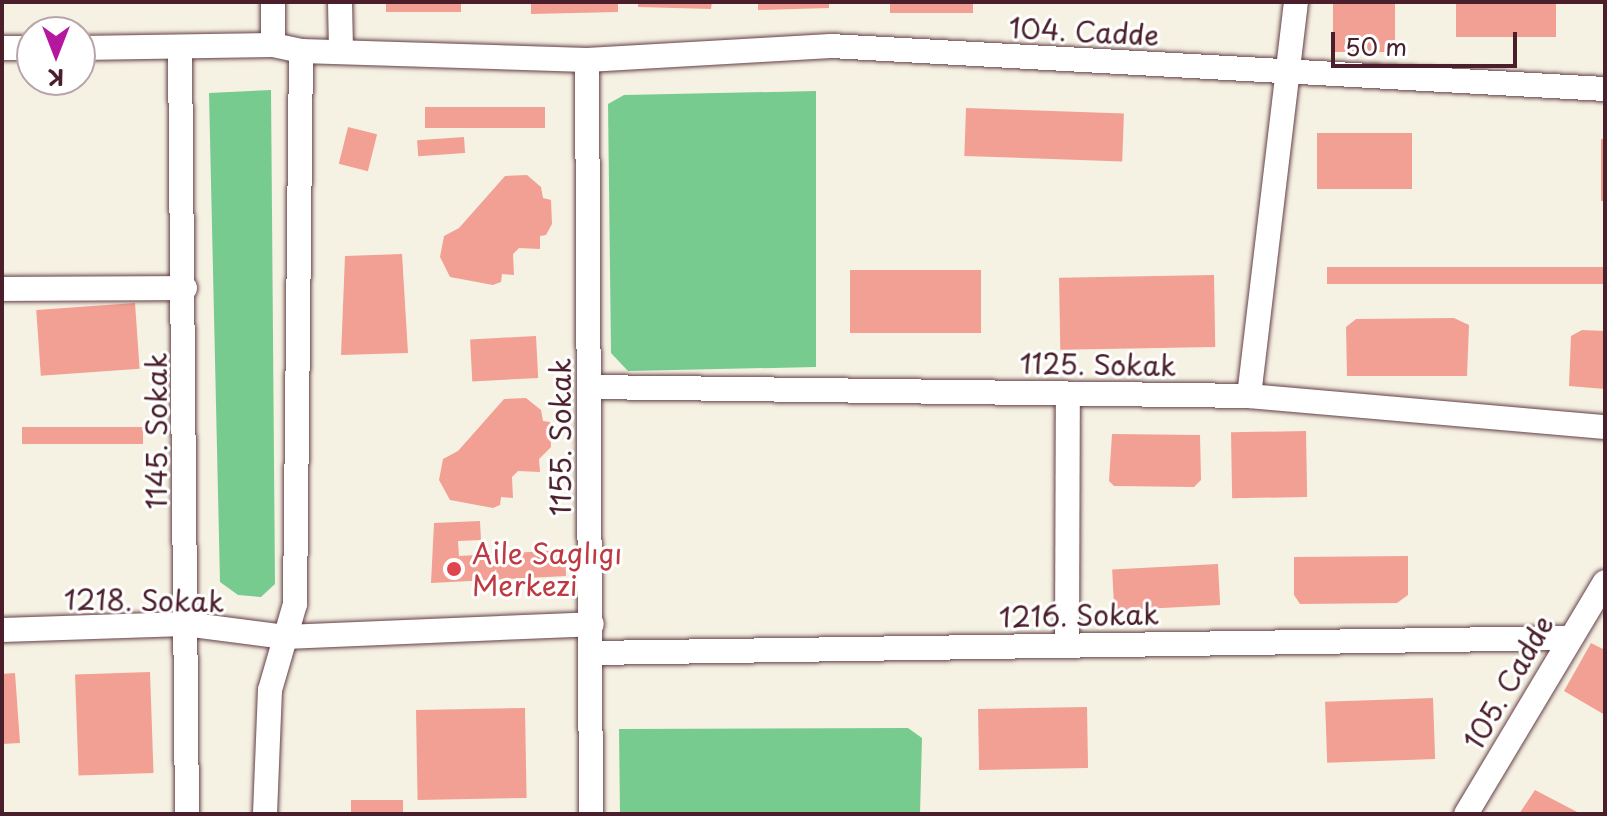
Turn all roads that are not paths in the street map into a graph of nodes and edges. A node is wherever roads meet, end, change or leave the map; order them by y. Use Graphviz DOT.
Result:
graph roads {
  1 [pos="273,2"];
  2 [pos="340,2"];
  3 [pos="1296,2"];
  4 [pos="273,45"];
  5 [pos="180,47"];
  6 [pos="96,48"];
  7 [pos="301,51"];
  8 [pos="341,51"];
  9 [pos="587,60"];
  10 [pos="1287,73"];
  11 [pos="1605,89"];
  12 [pos="185,288"];
  13 [pos="2,289"];
  14 [pos="590,387"];
  15 [pos="1068,394"];
  16 [pos="1249,396"];
  17 [pos="1605,427"];
  18 [pos="1605,582"];
  19 [pos="185,624"];
  20 [pos="592,624"];
  21 [pos="2,630"];
  22 [pos="285,637"];
  23 [pos="1567,638"];
  24 [pos="1067,646"];
  25 [pos="592,653"];
  26 [pos="187,814"];
  27 [pos="265,814"];
  28 [pos="591,814"];
  29 [pos="1466,814"];
  1 -- 4 [label="street"];
  2 -- 8 [label="street"];
  3 -- 10 [label="street"];
  4 -- 5 [label="street, 104. Cadde"];
  4 -- 7 [label="street, 104. Cadde"];
  5 -- 6 [label="street, 104. Cadde"];
  5 -- 12 [label="street, 1145. Sokak"];
  7 -- 8 [label="street, 104. Cadde"];
  7 -- 22 [label="street"];
  8 -- 9 [label="street, 104. Cadde"];
  9 -- 10 [label="street, 104. Cadde"];
  9 -- 14 [label="street, 1155. Sokak"];
  10 -- 11 [label="street, 104. Cadde"];
  10 -- 16 [label="street"];
  12 -- 13 [label="street"];
  12 -- 19 [label="street, 1145. Sokak"];
  14 -- 15 [label="street, 1125. Sokak"];
  14 -- 20 [label="street, 1155. Sokak"];
  15 -- 16 [label="street, 1125. Sokak"];
  15 -- 24 [label="street"];
  16 -- 17 [label="street, 1125. Sokak"];
  18 -- 23 [label="street, 105. Cadde"];
  19 -- 21 [label="street, 1218. Sokak"];
  19 -- 22 [label="street, 1218. Sokak"];
  19 -- 26 [label="street, 1145. Sokak"];
  20 -- 22 [label="street, 1218. Sokak"];
  20 -- 25 [label="street, 1155. Sokak"];
  22 -- 27 [label="street"];
  23 -- 24 [label="street, 1216. Sokak"];
  23 -- 29 [label="street, 105. Cadde"];
  24 -- 25 [label="street, 1216. Sokak"];
  25 -- 28 [label="street, 1155. Sokak"];
}
